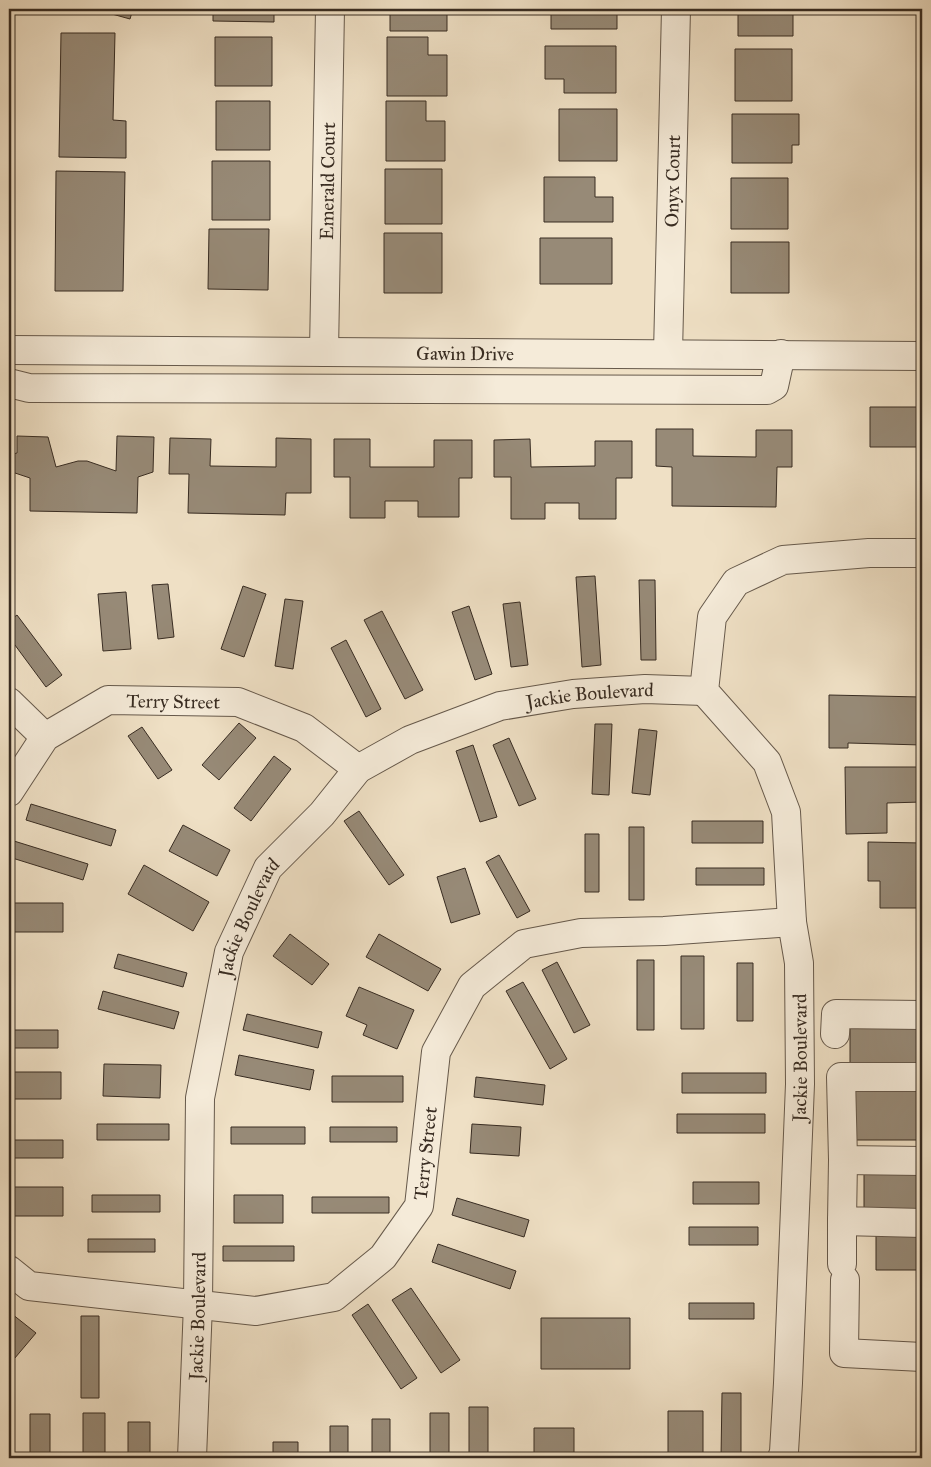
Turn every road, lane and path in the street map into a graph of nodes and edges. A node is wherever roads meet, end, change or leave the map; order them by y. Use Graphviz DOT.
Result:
graph roads {
  1 [pos="330,9"];
  2 [pos="676,9"];
  3 [pos="9,350"];
  4 [pos="154,351"];
  5 [pos="319,352"];
  6 [pos="482,353"];
  7 [pos="626,353"];
  8 [pos="668,353"];
  9 [pos="781,354"];
  10 [pos="922,356"];
  11 [pos="9,383"];
  12 [pos="154,388"];
  13 [pos="314,388"];
  14 [pos="482,389"];
  15 [pos="626,389"];
  16 [pos="922,553"];
  17 [pos="704,690"];
  18 [pos="9,702"];
  19 [pos="45,737"];
  20 [pos="358,770"];
  21 [pos="9,792"];
  22 [pos="792,922"];
  23 [pos="922,1015"];
  24 [pos="835,1034"];
  25 [pos="922,1077"];
  26 [pos="843,1160"];
  27 [pos="922,1161"];
  28 [pos="842,1221"];
  29 [pos="922,1223"];
  30 [pos="9,1270"];
  31 [pos="198,1304"];
  32 [pos="922,1358"];
  33 [pos="783,1455"];
  34 [pos="192,1458"];
  1 -- 5 [label="street, Emerald Court"];
  2 -- 8 [label="street, Onyx Court"];
  3 -- 4 [label="street, Gawin Drive"];
  4 -- 5 [label="street, Gawin Drive"];
  4 -- 12 [label="street"];
  5 -- 6 [label="street, Gawin Drive"];
  5 -- 13 [label="street, Emerald Court"];
  6 -- 7 [label="street, Gawin Drive"];
  6 -- 14 [label="street"];
  7 -- 8 [label="street, Gawin Drive"];
  7 -- 15 [label="street"];
  8 -- 9 [label="street, Gawin Drive"];
  9 -- 10 [label="street, Gawin Drive"];
  9 -- 15 [label="street"];
  11 -- 12 [label="street"];
  12 -- 13 [label="street"];
  13 -- 14 [label="street"];
  14 -- 15 [label="street"];
  16 -- 17 [label="street"];
  17 -- 20 [label="street, Jackie Boulevard"];
  17 -- 22 [label="street, Jackie Boulevard"];
  18 -- 19 [label="street"];
  19 -- 20 [label="street, Terry Street"];
  19 -- 21 [label="street, Terry Street"];
  20 -- 31 [label="street, Jackie Boulevard"];
  22 -- 31 [label="street, Terry Street"];
  22 -- 33 [label="street, Jackie Boulevard"];
  23 -- 24 [label="street"];
  25 -- 26 [label="street"];
  26 -- 27 [label="street"];
  26 -- 28 [label="street"];
  28 -- 29 [label="street"];
  28 -- 32 [label="street"];
  30 -- 31 [label="street, Terry Street"];
  31 -- 34 [label="street, Jackie Boulevard"];
}
